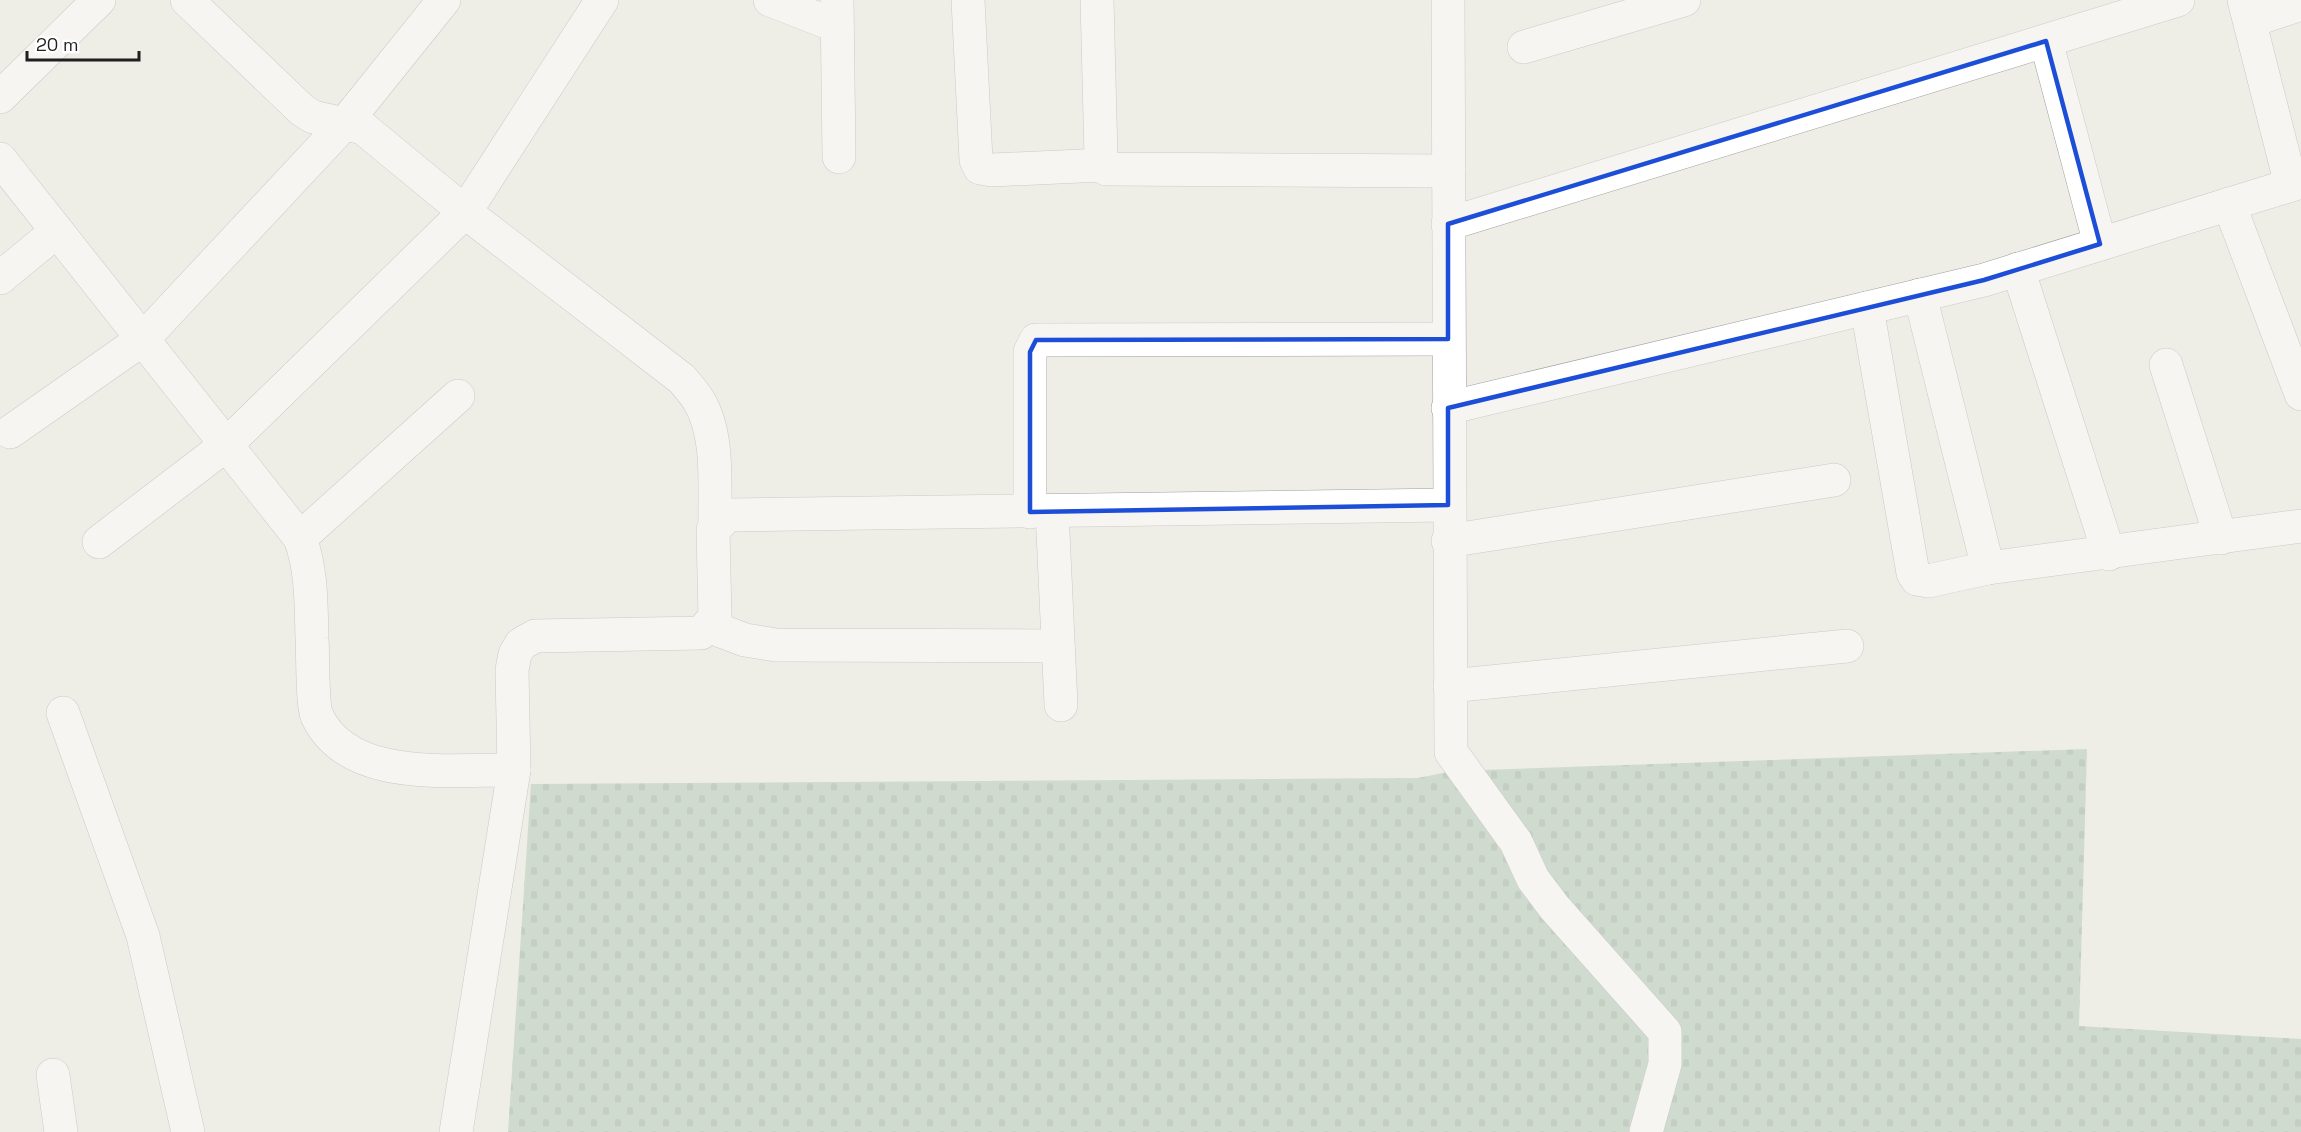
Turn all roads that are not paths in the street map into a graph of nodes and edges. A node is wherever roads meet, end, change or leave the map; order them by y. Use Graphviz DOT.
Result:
graph roads {
  1 [pos="99,0"];
  2 [pos="187,0"];
  3 [pos="444,0"];
  4 [pos="602,0"];
  5 [pos="770,0"];
  6 [pos="968,0"];
  7 [pos="1097,0"];
  8 [pos="1448,0"];
  9 [pos="1684,0"];
  10 [pos="2178,0"];
  11 [pos="2301,4"];
  12 [pos="2247,10"];
  13 [pos="837,13"];
  14 [pos="2046,41"];
  15 [pos="1524,47"];
  16 [pos="0,97"];
  17 [pos="346,122"];
  18 [pos="839,157"];
  19 [pos="0,159"];
  20 [pos="1102,165"];
  21 [pos="1449,171"];
  22 [pos="2296,183"];
  23 [pos="2229,204"];
  24 [pos="465,212"];
  25 [pos="1448,224"];
  26 [pos="57,231"];
  27 [pos="2100,244"];
  28 [pos="2018,269"];
  29 [pos="0,278"];
  30 [pos="1920,295"];
  31 [pos="1867,308"];
  32 [pos="143,339"];
  33 [pos="1448,339"];
  34 [pos="2166,365"];
  35 [pos="2301,394"];
  36 [pos="458,396"];
  37 [pos="1448,408"];
  38 [pos="10,432"];
  39 [pos="226,445"];
  40 [pos="1834,480"];
  41 [pos="1448,505"];
  42 [pos="1041,511"];
  43 [pos="715,526"];
  44 [pos="2301,526"];
  45 [pos="300,538"];
  46 [pos="2221,538"];
  47 [pos="1448,541"];
  48 [pos="99,542"];
  49 [pos="2109,554"];
  50 [pos="1988,568"];
  51 [pos="708,626"];
  52 [pos="1058,645"];
  53 [pos="1847,646"];
  54 [pos="1450,686"];
  55 [pos="1061,705"];
  56 [pos="63,713"];
  57 [pos="514,770"];
  58 [pos="53,1075"];
  59 [pos="62,1132"];
  60 [pos="188,1132"];
  61 [pos="456,1132"];
  62 [pos="1646,1132"];
  1 -- 16 [label="street"];
  2 -- 17 [label="street"];
  3 -- 17 [label="street"];
  4 -- 24 [label="street"];
  5 -- 13 [label="street"];
  6 -- 20 [label="street"];
  7 -- 20 [label="street"];
  8 -- 21 [label="street"];
  9 -- 15 [label="street"];
  10 -- 14 [label="street"];
  11 -- 12 [label="street"];
  12 -- 22 [label="street"];
  13 -- 18 [label="street"];
  14 -- 25 [label="street"];
  14 -- 27 [label="street"];
  17 -- 24 [label="street"];
  17 -- 32 [label="street"];
  19 -- 26 [label="street"];
  20 -- 21 [label="street"];
  21 -- 25 [label="street"];
  22 -- 23 [label="street"];
  23 -- 27 [label="street"];
  23 -- 35 [label="street"];
  24 -- 39 [label="street"];
  24 -- 43 [label="street"];
  25 -- 33 [label="street"];
  26 -- 29 [label="street"];
  26 -- 32 [label="street"];
  27 -- 28 [label="street"];
  28 -- 30 [label="street"];
  28 -- 49 [label="street"];
  30 -- 31 [label="street"];
  30 -- 50 [label="street"];
  31 -- 37 [label="street"];
  31 -- 50 [label="street"];
  32 -- 38 [label="street"];
  32 -- 39 [label="street"];
  33 -- 37 [label="street"];
  33 -- 42 [label="street"];
  34 -- 46 [label="street"];
  36 -- 45 [label="street"];
  37 -- 41 [label="street"];
  39 -- 45 [label="street"];
  39 -- 48 [label="street"];
  40 -- 47 [label="street"];
  41 -- 42 [label="street"];
  41 -- 47 [label="street"];
  42 -- 43 [label="street"];
  42 -- 52 [label="street"];
  43 -- 51 [label="street"];
  44 -- 46 [label="street"];
  45 -- 57 [label="street"];
  46 -- 49 [label="street"];
  47 -- 54 [label="street"];
  49 -- 50 [label="street"];
  51 -- 52 [label="street"];
  51 -- 57 [label="street"];
  52 -- 55 [label="street"];
  53 -- 54 [label="street"];
  54 -- 62 [label="street"];
  56 -- 60 [label="street"];
  57 -- 61 [label="street"];
  58 -- 59 [label="street"];
}
